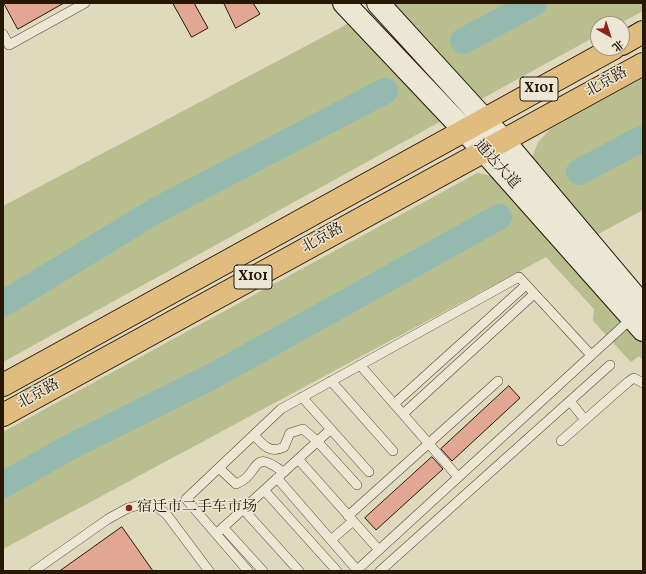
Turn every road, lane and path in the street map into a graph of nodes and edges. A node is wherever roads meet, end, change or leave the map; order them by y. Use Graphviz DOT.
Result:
graph roads {
  1 [pos="85,3"];
  2 [pos="344,3"];
  3 [pos="378,3"];
  4 [pos="643,32"];
  5 [pos="3,34"];
  6 [pos="630,39"];
  7 [pos="600,56"];
  8 [pos="643,64"];
  9 [pos="484,120"];
  10 [pos="464,130"];
  11 [pos="503,140"];
  12 [pos="484,151"];
  13 [pos="526,285"];
  14 [pos="534,294"];
  15 [pos="640,315"];
  16 [pos="591,355"];
  17 [pos="360,365"];
  18 [pos="610,365"];
  19 [pos="331,381"];
  20 [pos="498,381"];
  21 [pos="643,383"];
  22 [pos="3,385"];
  23 [pos="302,397"];
  24 [pos="570,401"];
  25 [pos="394,404"];
  26 [pos="403,414"];
  27 [pos="3,415"];
  28 [pos="585,420"];
  29 [pos="331,429"];
  30 [pos="254,435"];
  31 [pos="317,441"];
  32 [pos="561,441"];
  33 [pos="428,443"];
  34 [pos="392,451"];
  35 [pos="298,459"];
  36 [pos="218,468"];
  37 [pos="369,472"];
  38 [pos="280,475"];
  39 [pos="458,477"];
  40 [pos="357,485"];
  41 [pos="264,490"];
  42 [pos="243,509"];
  43 [pos="350,518"];
  44 [pos="220,530"];
  45 [pos="331,540"];
  46 [pos="379,550"];
  47 [pos="357,570"];
  48 [pos="34,571"];
  49 [pos="209,571"];
  50 [pos="248,571"];
  51 [pos="262,571"];
  52 [pos="299,571"];
  53 [pos="337,571"];
  54 [pos="380,571"];
  1 -- 5 [label="lane"];
  2 -- 10 [label="main road, 通达大道"];
  3 -- 9 [label="main road, 通达大道"];
  4 -- 6 [label="main road, 北京路"];
  7 -- 9 [label="main road, 北京路 / X101"];
  8 -- 11 [label="main road, 北京路 / X101"];
  9 -- 10 [label="main road, 北京路 / X101"];
  9 -- 11 [label="main road, 通达大道"];
  10 -- 12 [label="main road, 通达大道"];
  10 -- 22 [label="main road, 北京路 / X101"];
  11 -- 12 [label="main road, 北京路 / X101"];
  11 -- 15 [label="main road, 通达大道"];
  12 -- 15 [label="main road, 通达大道"];
  12 -- 27 [label="main road, 北京路 / X101"];
  13 -- 14 [label="lane"];
  13 -- 17 [label="lane"];
  13 -- 25 [label="lane"];
  14 -- 16 [label="lane"];
  14 -- 26 [label="lane"];
  15 -- 16 [label="lane"];
  16 -- 39 [label="lane"];
  17 -- 19 [label="lane"];
  17 -- 25 [label="lane"];
  18 -- 24 [label="lane"];
  19 -- 23 [label="lane"];
  19 -- 34 [label="lane"];
  20 -- 33 [label="lane"];
  21 -- 28 [label="lane"];
  23 -- 29 [label="lane"];
  23 -- 30 [label="lane"];
  24 -- 28 [label="lane"];
  24 -- 54 [label="lane"];
  25 -- 26 [label="lane"];
  26 -- 33 [label="lane"];
  28 -- 32 [label="lane"];
  29 -- 31 [label="lane"];
  29 -- 37 [label="lane"];
  30 -- 31 [label="lane"];
  30 -- 36 [label="lane"];
  31 -- 35 [label="lane"];
  31 -- 40 [label="lane"];
  33 -- 39 [label="lane"];
  33 -- 43 [label="lane"];
  35 -- 38 [label="lane"];
  35 -- 43 [label="lane"];
  36 -- 38 [label="lane"];
  36 -- 44 [label="lane"];
  38 -- 41 [label="lane"];
  38 -- 45 [label="lane"];
  39 -- 46 [label="lane"];
  41 -- 42 [label="lane"];
  41 -- 53 [label="lane"];
  42 -- 44 [label="lane"];
  42 -- 52 [label="lane"];
  43 -- 45 [label="lane"];
  43 -- 46 [label="lane"];
  44 -- 50 [label="lane"];
  44 -- 51 [label="lane"];
  45 -- 47 [label="lane"];
  46 -- 47 [label="lane"];
  48 -- 49 [label="lane"];
}
